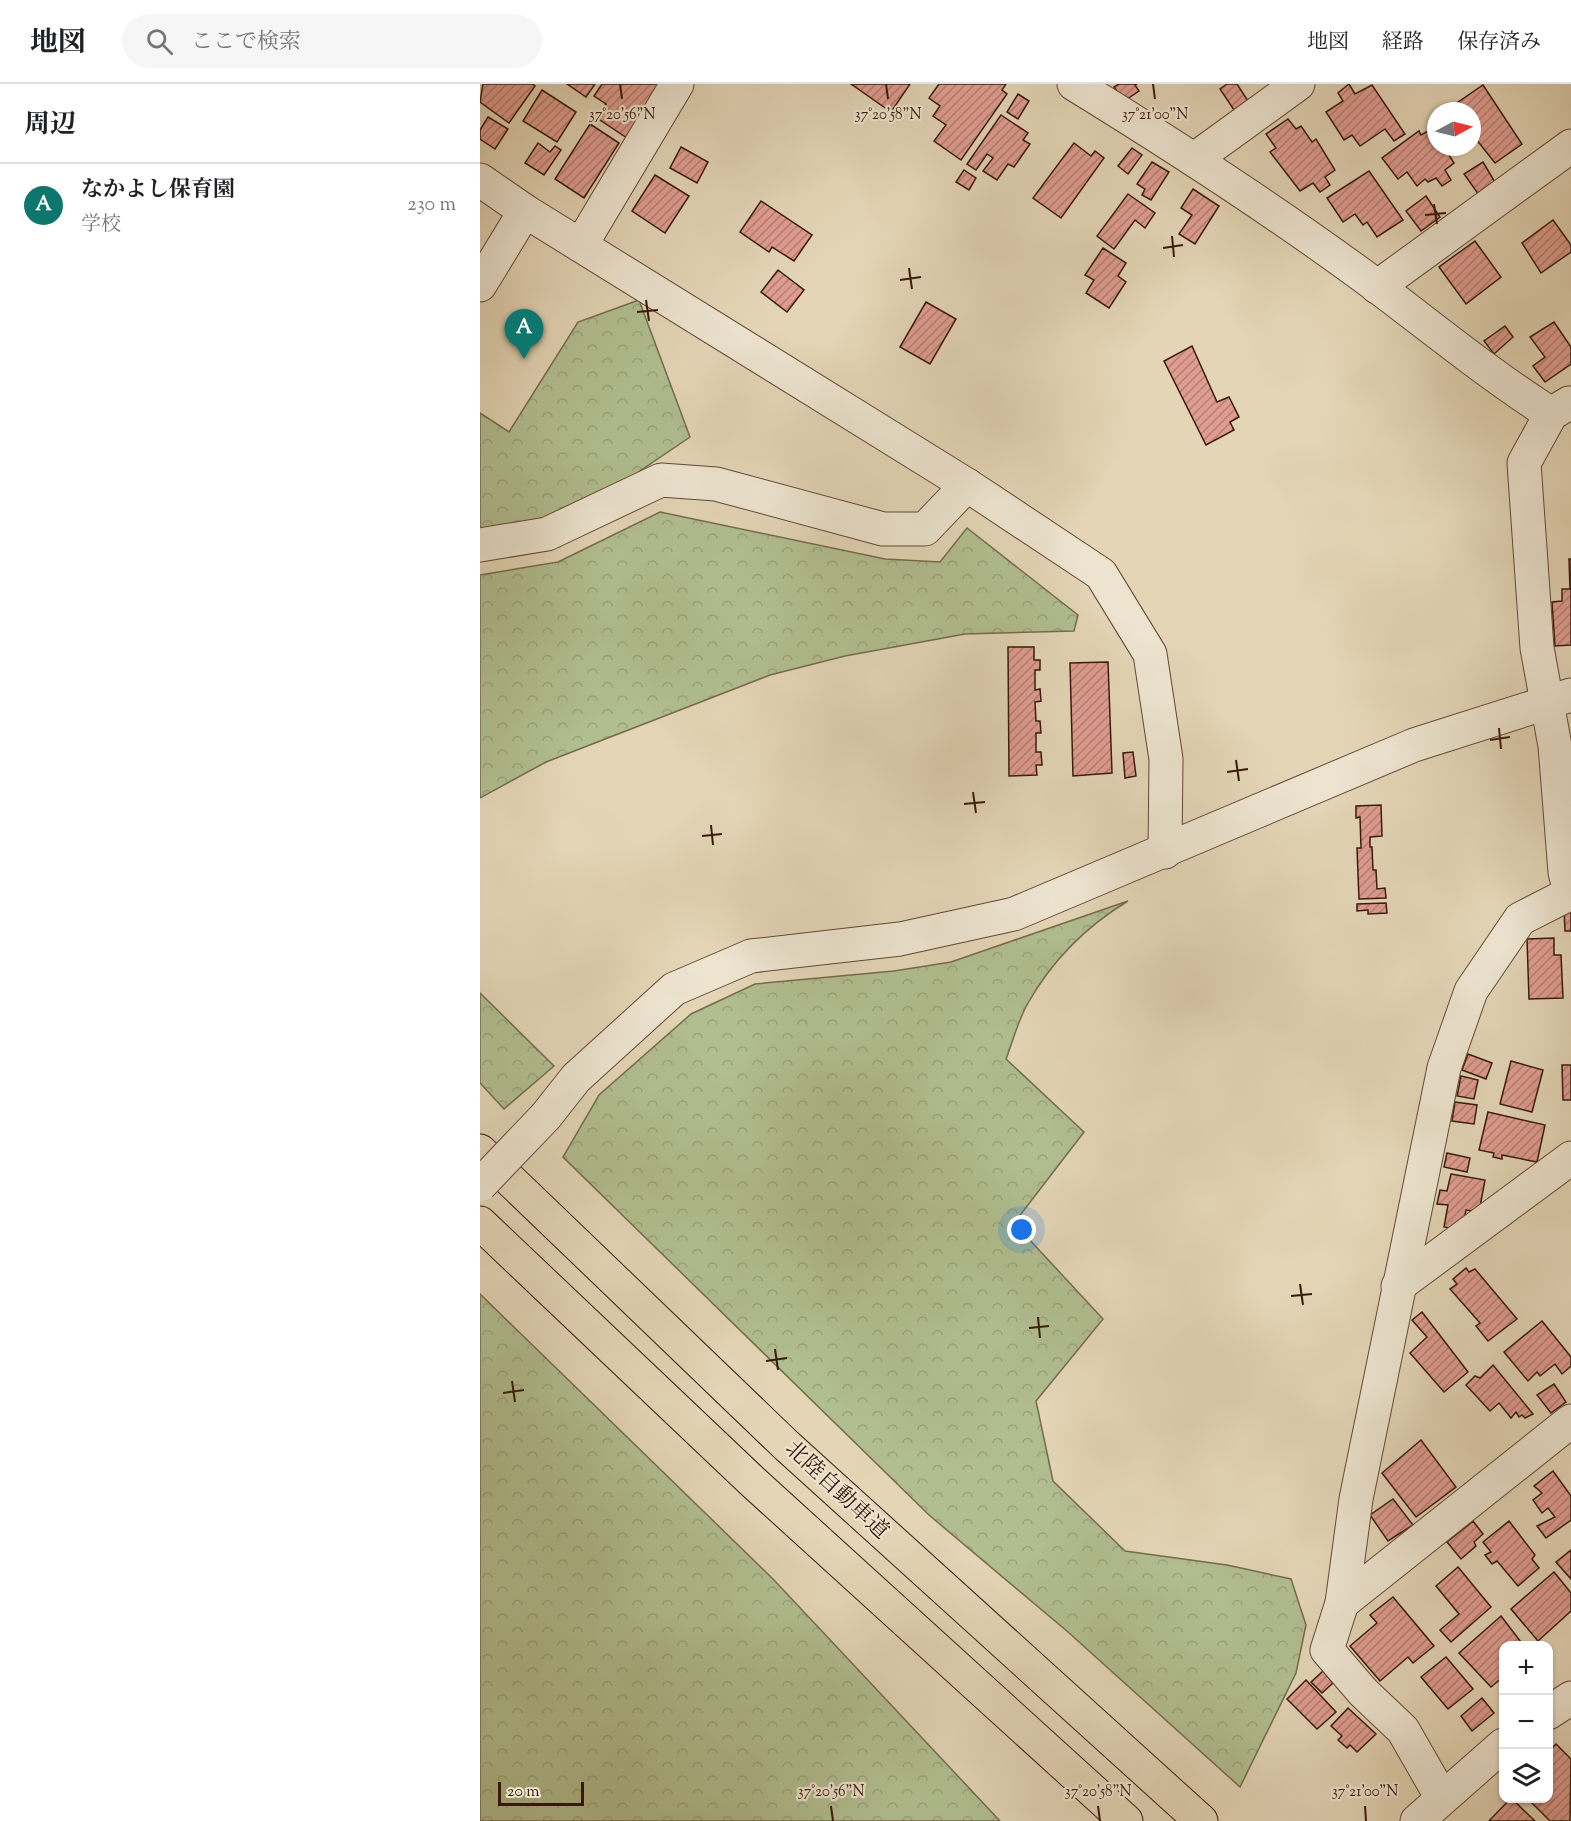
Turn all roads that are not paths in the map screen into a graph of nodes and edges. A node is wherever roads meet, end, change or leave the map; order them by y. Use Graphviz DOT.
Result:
graph roads {
  1 [pos="677,84"];
  2 [pos="1074,84"];
  3 [pos="1298,84"];
  4 [pos="1571,147"];
  5 [pos="1196,158"];
  6 [pos="480,180"];
  7 [pos="525,211"];
  8 [pos="580,245"];
  9 [pos="480,285"];
  10 [pos="1377,287"];
  11 [pos="1561,408"];
  12 [pos="967,485"];
  13 [pos="480,545"];
  14 [pos="1559,698"];
  15 [pos="1165,852"];
  16 [pos="1571,893"];
  17 [pos="480,1151"];
  18 [pos="1571,1158"];
  19 [pos="480,1185"];
  20 [pos="480,1223"];
  21 [pos="1398,1286"];
  22 [pos="1571,1421"];
  23 [pos="1342,1603"];
  24 [pos="1571,1698"];
  25 [pos="1553,1710"];
  26 [pos="1499,1748"];
  27 [pos="1442,1798"];
  28 [pos="1126,1821"];
  29 [pos="1201,1821"];
  30 [pos="1417,1821"];
  1 -- 8 [label="street"];
  2 -- 5 [label="street"];
  3 -- 5 [label="street"];
  4 -- 10 [label="street"];
  5 -- 10 [label="street"];
  6 -- 7 [label="street"];
  7 -- 8 [label="street"];
  7 -- 9 [label="street"];
  8 -- 12 [label="street"];
  10 -- 11 [label="street"];
  11 -- 14 [label="street"];
  12 -- 13 [label="street"];
  12 -- 15 [label="street"];
  14 -- 15 [label="street"];
  14 -- 16 [label="street"];
  15 -- 19 [label="street, bridge"];
  16 -- 21 [label="street"];
  17 -- 29 [label="highway, 北陸自動車道"];
  18 -- 21 [label="street"];
  20 -- 28 [label="highway"];
  21 -- 23 [label="street"];
  22 -- 23 [label="street"];
  23 -- 27 [label="street"];
  24 -- 25 [label="street"];
  26 -- 27 [label="street"];
  27 -- 30 [label="street"];
}
